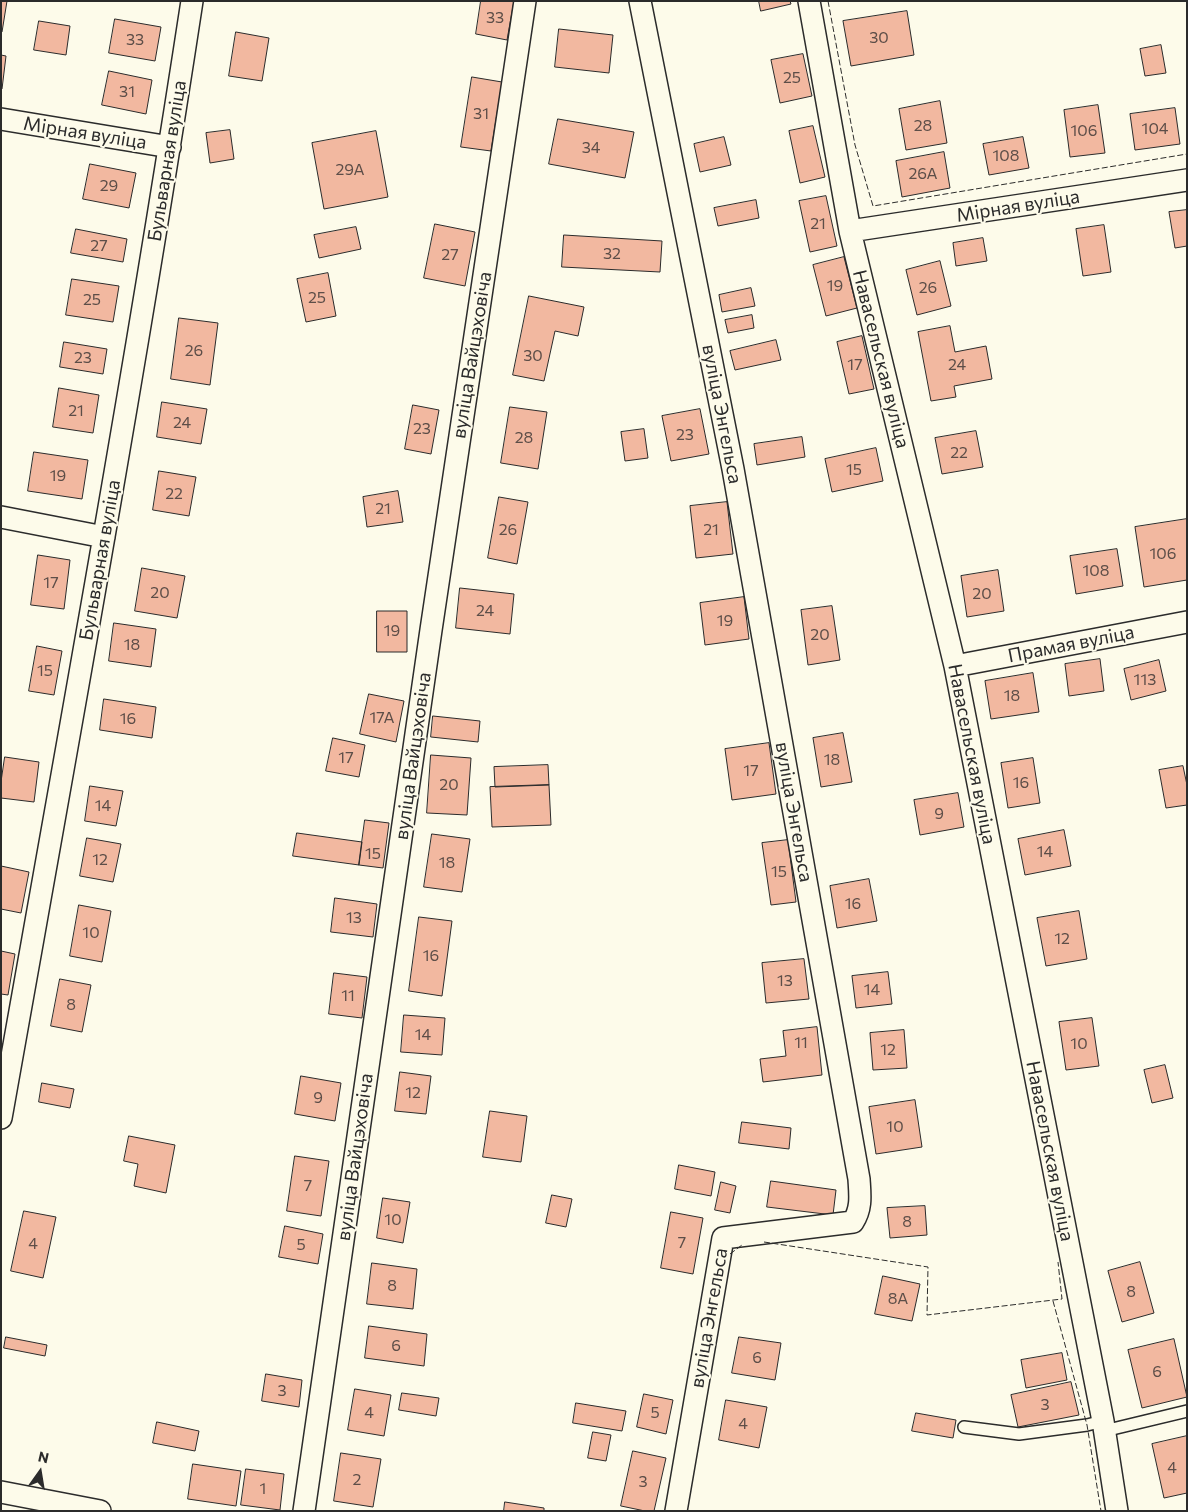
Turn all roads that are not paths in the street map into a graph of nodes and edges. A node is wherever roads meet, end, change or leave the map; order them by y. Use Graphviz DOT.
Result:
graph roads {
  1 [pos="192,1"];
  2 [pos="525,1"];
  3 [pos="640,1"];
  4 [pos="809,1"];
  5 [pos="1,119"];
  6 [pos="170,147"];
  7 [pos="1187,180"];
  8 [pos="850,231"];
  9 [pos="1,517"];
  10 [pos="104,537"];
  11 [pos="1187,622"];
  12 [pos="955,666"];
  13 [pos="1,1118"];
  14 [pos="1187,1411"];
  15 [pos="1103,1426"];
  16 [pos="964,1427"];
  17 [pos="1,1492"];
  18 [pos="100,1511"];
  19 [pos="304,1511"];
  20 [pos="676,1511"];
  21 [pos="1117,1511"];
  1 -- 6 [label="street, Бульварная вуліца"];
  2 -- 19 [label="street, вуліца Вайцэховіча"];
  3 -- 20 [label="street, вуліца Энгельса"];
  4 -- 8 [label="street, Навасельская вуліца"];
  5 -- 6 [label="street, Мірная вуліца"];
  6 -- 10 [label="street, Бульварная вуліца"];
  7 -- 8 [label="street, Мірная вуліца"];
  8 -- 12 [label="street, Навасельская вуліца"];
  9 -- 10 [label="street"];
  10 -- 13 [label="street, Бульварная вуліца"];
  11 -- 12 [label="street, Прамая вуліца"];
  12 -- 15 [label="street, Навасельская вуліца"];
  14 -- 15 [label="lane"];
  15 -- 16 [label="lane"];
  15 -- 21 [label="street, Навасельская вуліца"];
  17 -- 18 [label="street"];
}
